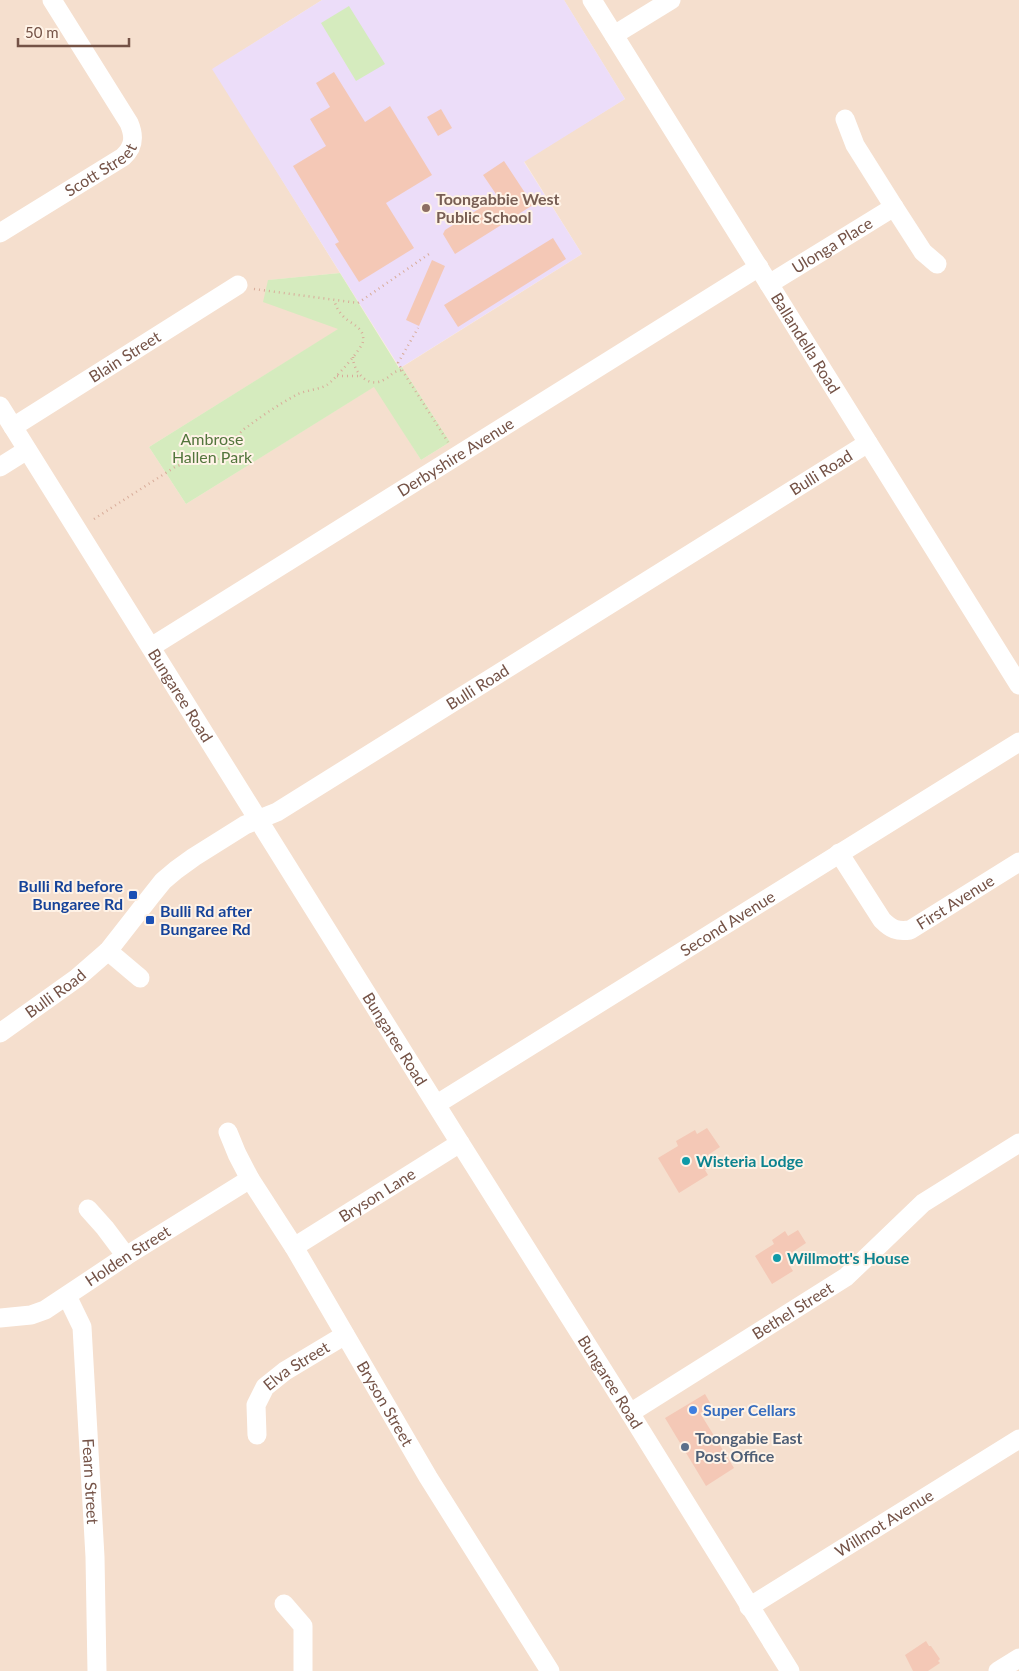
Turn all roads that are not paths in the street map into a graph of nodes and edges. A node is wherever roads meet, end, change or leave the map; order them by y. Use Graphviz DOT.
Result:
graph roads {
  1 [pos="52,0"];
  2 [pos="592,0"];
  3 [pos="671,0"];
  4 [pos="614,35"];
  5 [pos="845,119"];
  6 [pos="894,206"];
  7 [pos="0,233"];
  8 [pos="937,264"];
  9 [pos="759,267"];
  10 [pos="769,284"];
  11 [pos="238,285"];
  12 [pos="0,406"];
  13 [pos="13,427"];
  14 [pos="868,443"];
  15 [pos="27,450"];
  16 [pos="0,467"];
  17 [pos="151,647"];
  18 [pos="1019,685"];
  19 [pos="1019,742"];
  20 [pos="259,820"];
  21 [pos="839,853"];
  22 [pos="1019,862"];
  23 [pos="108,951"];
  24 [pos="140,978"];
  25 [pos="0,1033"];
  26 [pos="437,1104"];
  27 [pos="228,1132"];
  28 [pos="460,1143"];
  29 [pos="1019,1143"];
  30 [pos="250,1179"];
  31 [pos="88,1209"];
  32 [pos="294,1246"];
  33 [pos="126,1256"];
  34 [pos="67,1296"];
  35 [pos="0,1318"];
  36 [pos="344,1335"];
  37 [pos="630,1413"];
  38 [pos="257,1435"];
  39 [pos="1019,1439"];
  40 [pos="284,1604"];
  41 [pos="750,1607"];
  42 [pos="1019,1658"];
  43 [pos="97,1671"];
  44 [pos="303,1671"];
  45 [pos="550,1671"];
  46 [pos="790,1671"];
  47 [pos="998,1671"];
  1 -- 7 [label="street, Scott Street"];
  2 -- 4 [label="street, Ballandella Road"];
  3 -- 4 [label="street"];
  4 -- 9 [label="street, Ballandella Road"];
  5 -- 6 [label="street"];
  6 -- 8 [label="street"];
  6 -- 10 [label="street, Ulonga Place"];
  9 -- 10 [label="street, Ballandella Road"];
  9 -- 17 [label="street, Derbyshire Avenue"];
  10 -- 14 [label="street, Ballandella Road"];
  11 -- 13 [label="street, Blain Street"];
  12 -- 13 [label="street, Bungaree Road"];
  13 -- 15 [label="street, Bungaree Road"];
  14 -- 18 [label="street, Ballandella Road"];
  14 -- 20 [label="street, Bulli Road"];
  15 -- 16 [label="street"];
  15 -- 17 [label="street, Bungaree Road"];
  17 -- 20 [label="street, Bungaree Road"];
  19 -- 21 [label="street, Second Avenue"];
  20 -- 23 [label="street, Bulli Road"];
  20 -- 26 [label="street, Bungaree Road"];
  21 -- 22 [label="street, First Avenue"];
  21 -- 26 [label="street, Second Avenue"];
  23 -- 24 [label="street"];
  23 -- 25 [label="street, Bulli Road"];
  26 -- 28 [label="street, Bungaree Road"];
  27 -- 30 [label="street, Bryson Street"];
  28 -- 32 [label="street, Bryson Lane"];
  28 -- 37 [label="street, Bungaree Road"];
  29 -- 37 [label="street, Bethel Street"];
  30 -- 32 [label="street, Bryson Street"];
  30 -- 33 [label="street, Holden Street"];
  31 -- 33 [label="street"];
  32 -- 36 [label="street, Bryson Street"];
  33 -- 34 [label="street, Holden Street"];
  34 -- 35 [label="street, Holden Street"];
  34 -- 43 [label="street, Fearn Street"];
  36 -- 38 [label="street, Elva Street"];
  36 -- 45 [label="street, Bryson Street"];
  37 -- 41 [label="street, Bungaree Road"];
  39 -- 41 [label="street, Willmot Avenue"];
  40 -- 44 [label="street"];
  41 -- 46 [label="street, Bungaree Road"];
  42 -- 47 [label="street"];
}
